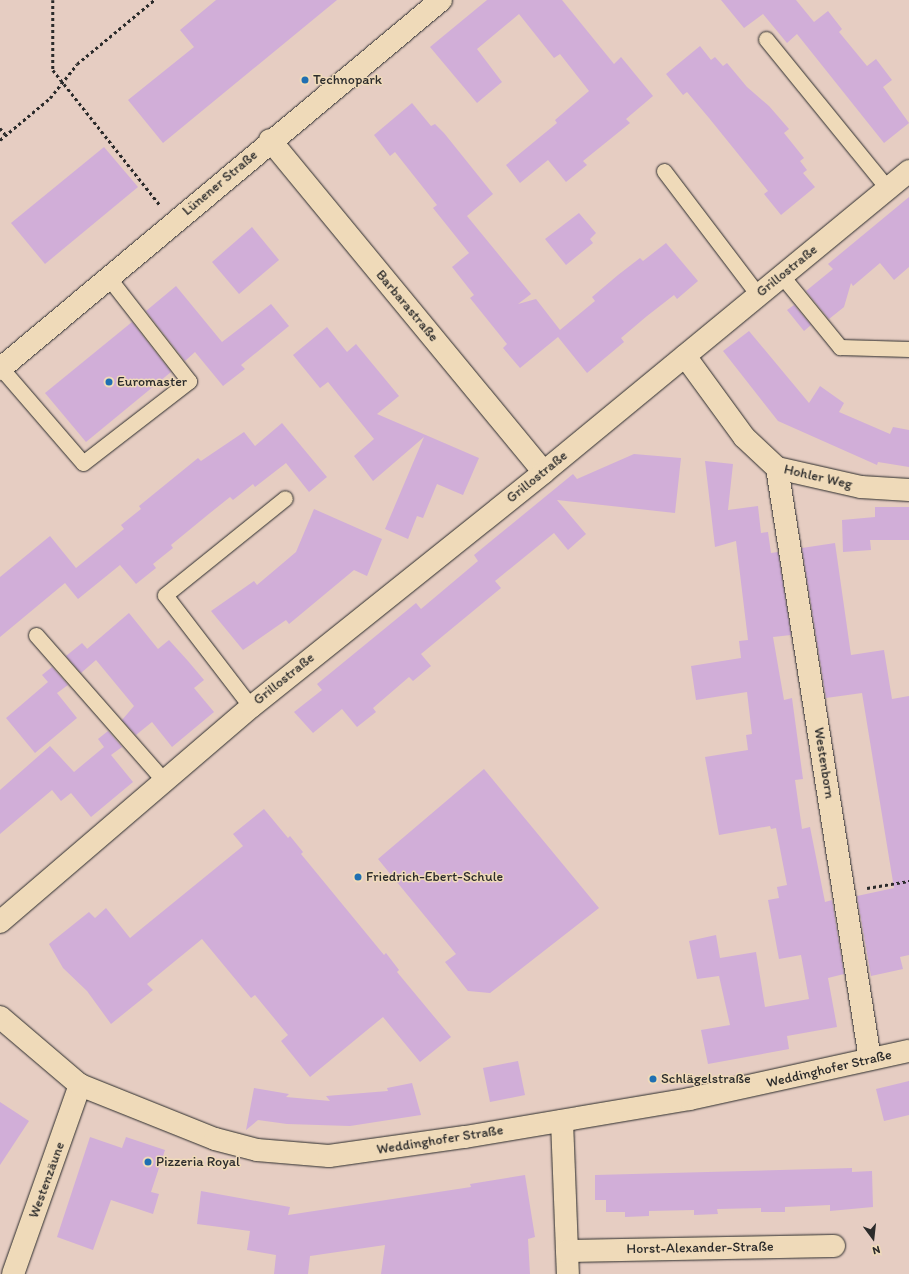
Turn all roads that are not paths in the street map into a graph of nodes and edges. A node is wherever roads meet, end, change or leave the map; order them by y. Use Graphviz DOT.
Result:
graph roads {
  1 [pos="442,0"];
  2 [pos="766,39"];
  3 [pos="270,140"];
  4 [pos="664,171"];
  5 [pos="909,171"];
  6 [pos="888,189"];
  7 [pos="782,276"];
  8 [pos="108,277"];
  9 [pos="758,295"];
  10 [pos="909,349"];
  11 [pos="685,356"];
  12 [pos="0,368"];
  13 [pos="777,468"];
  14 [pos="544,472"];
  15 [pos="909,490"];
  16 [pos="285,498"];
  17 [pos="36,636"];
  18 [pos="251,707"];
  19 [pos="165,782"];
  20 [pos="0,922"];
  21 [pos="0,1017"];
  22 [pos="909,1051"];
  23 [pos="870,1059"];
  24 [pos="80,1086"];
  25 [pos="562,1121"];
  26 [pos="834,1246"];
  27 [pos="567,1251"];
  28 [pos="13,1274"];
  29 [pos="568,1274"];
  1 -- 3 [label="street, Lünener Straße"];
  2 -- 6 [label="lane"];
  3 -- 8 [label="street, Lünener Straße"];
  3 -- 14 [label="street, Barbarastraße"];
  4 -- 9 [label="lane"];
  5 -- 6 [label="street, Grillostraße"];
  6 -- 7 [label="street, Grillostraße"];
  7 -- 9 [label="street, Grillostraße"];
  7 -- 10 [label="lane"];
  8 -- 12 [label="street, Lünener Straße"];
  8 -- 12 [label="lane"];
  9 -- 11 [label="street, Grillostraße"];
  11 -- 13 [label="street, Hohler Weg"];
  11 -- 14 [label="street, Grillostraße"];
  13 -- 15 [label="street, Hohler Weg"];
  13 -- 23 [label="street, Westenborn"];
  14 -- 18 [label="street, Grillostraße"];
  16 -- 18 [label="lane"];
  17 -- 19 [label="lane"];
  18 -- 19 [label="street, Grillostraße"];
  19 -- 20 [label="street, Grillostraße"];
  21 -- 24 [label="street, Weddinghofer Straße"];
  22 -- 23 [label="street, Weddinghofer Straße"];
  23 -- 25 [label="street, Weddinghofer Straße"];
  24 -- 25 [label="street, Weddinghofer Straße"];
  24 -- 28 [label="street, Westenzäune"];
  25 -- 27 [label="street"];
  26 -- 27 [label="street, Horst-Alexander-Straße"];
  27 -- 29 [label="street"];
}
